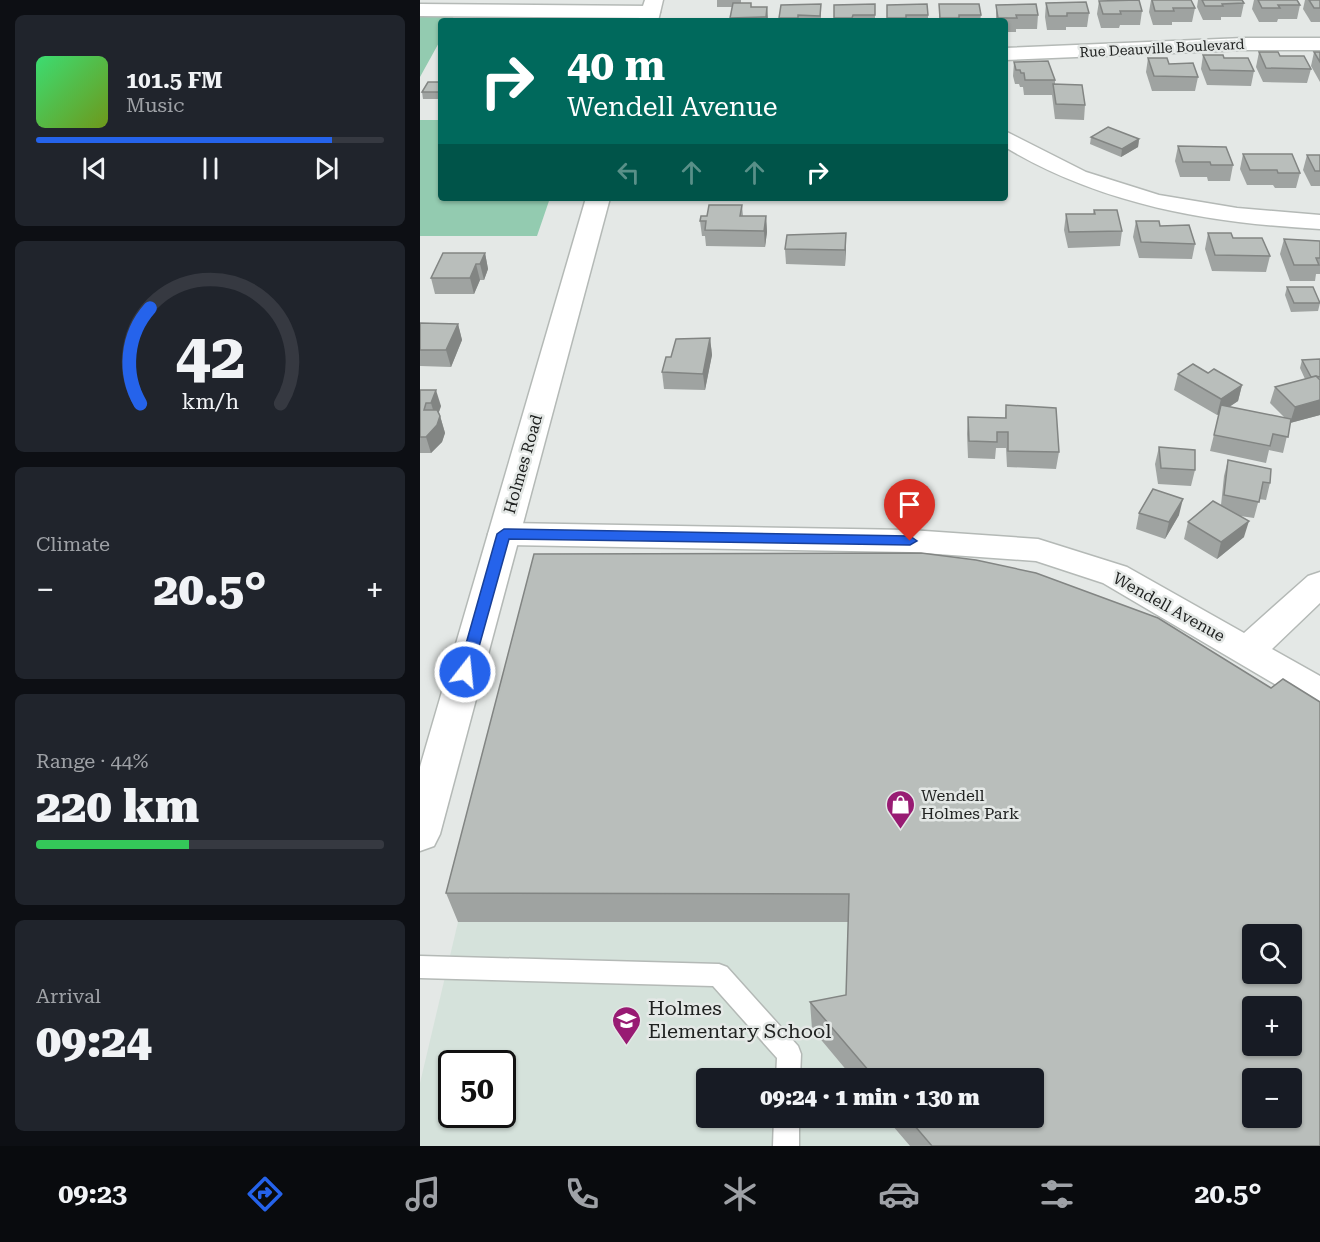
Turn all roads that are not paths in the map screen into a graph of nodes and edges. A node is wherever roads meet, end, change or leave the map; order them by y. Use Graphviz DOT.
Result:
graph roads {
  1 [pos="420,10"];
  2 [pos="651,11"];
  3 [pos="1320,44"];
  4 [pos="1008,54"];
  5 [pos="1008,140"];
  6 [pos="597,201"];
  7 [pos="1320,222"];
  8 [pos="504,534"];
  9 [pos="1320,584"];
  10 [pos="1248,650"];
  11 [pos="1320,693"];
  12 [pos="420,834"];
  13 [pos="420,968"];
  14 [pos="788,1068"];
  15 [pos="787,1128"];
  16 [pos="786,1146"];
  1 -- 2 [label="street"];
  3 -- 4 [label="street, Rue Deauville Boulevard"];
  5 -- 7 [label="street"];
  6 -- 8 [label="street, Holmes Road"];
  8 -- 10 [label="street, Wendell Avenue"];
  8 -- 12 [label="street, Holmes Road"];
  9 -- 10 [label="street"];
  10 -- 11 [label="street, Wendell Avenue"];
  13 -- 14 [label="lane"];
  15 -- 16 [label="lane"];
}
